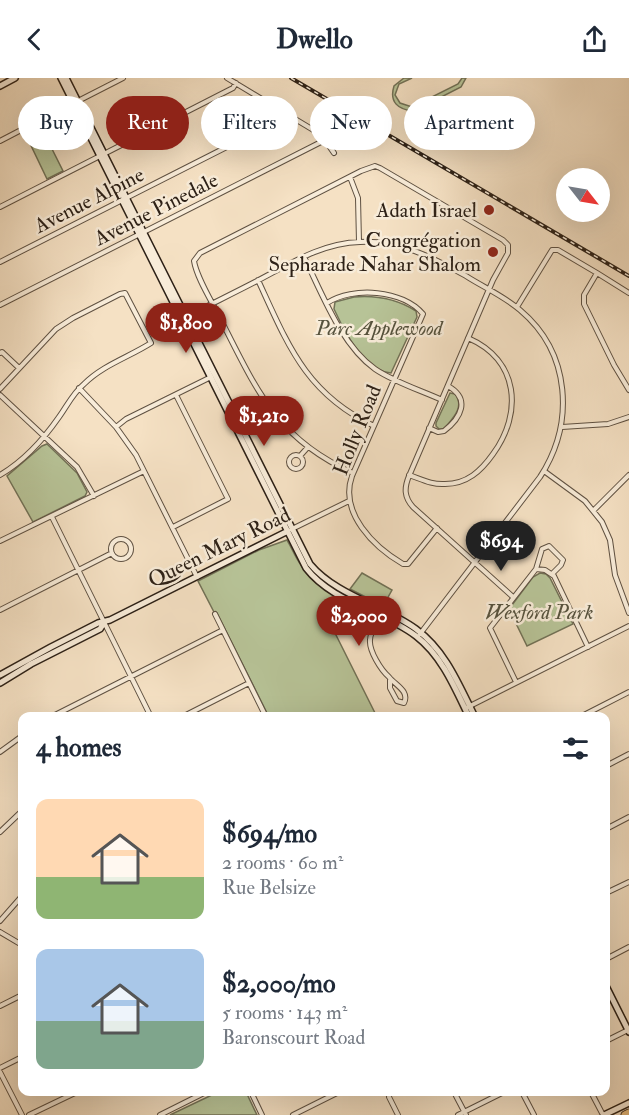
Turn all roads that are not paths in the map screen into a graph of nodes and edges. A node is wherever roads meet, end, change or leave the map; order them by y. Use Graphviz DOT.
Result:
graph roads {
  1 [pos="15,78"];
  2 [pos="61,78"];
  3 [pos="66,78"];
  4 [pos="123,78"];
  5 [pos="227,78"];
  6 [pos="236,83"];
  7 [pos="0,86"];
  8 [pos="72,96"];
  9 [pos="74,96"];
  10 [pos="88,96"];
  11 [pos="257,96"];
  12 [pos="18,132"];
  13 [pos="94,137"];
  14 [pos="0,141"];
  15 [pos="310,148"];
  16 [pos="221,150"];
  17 [pos="332,150"];
  18 [pos="334,153"];
  19 [pos="103,155"];
  20 [pos="350,177"];
  21 [pos="125,199"];
  22 [pos="0,207"];
  23 [pos="141,233"];
  24 [pos="359,242"];
  25 [pos="304,257"];
  26 [pos="0,262"];
  27 [pos="597,273"];
  28 [pos="258,280"];
  29 [pos="489,290"];
  30 [pos="629,293"];
  31 [pos="213,303"];
  32 [pos="327,303"];
  33 [pos="0,305"];
  34 [pos="517,308"];
  35 [pos="184,318"];
  36 [pos="468,338"];
  37 [pos="0,354"];
  38 [pos="19,368"];
  39 [pos="213,376"];
  40 [pos="394,379"];
  41 [pos="448,386"];
  42 [pos="79,388"];
  43 [pos="0,389"];
  44 [pos="629,390"];
  45 [pos="0,395"];
  46 [pos="176,395"];
  47 [pos="442,400"];
  48 [pos="629,417"];
  49 [pos="374,426"];
  50 [pos="562,426"];
  51 [pos="116,427"];
  52 [pos="429,428"];
  53 [pos="45,437"];
  54 [pos="308,447"];
  55 [pos="300,456"];
  56 [pos="144,471"];
  57 [pos="544,471"];
  58 [pos="353,473"];
  59 [pos="0,475"];
  60 [pos="409,475"];
  61 [pos="629,475"];
  62 [pos="94,496"];
  63 [pos="349,501"];
  64 [pos="594,510"];
  65 [pos="52,517"];
  66 [pos="172,527"];
  67 [pos="437,528"];
  68 [pos="290,531"];
  69 [pos="0,541"];
  70 [pos="112,553"];
  71 [pos="475,563"];
  72 [pos="536,569"];
  73 [pos="78,570"];
  74 [pos="552,574"];
  75 [pos="197,577"];
  76 [pos="513,597"];
  77 [pos="0,610"];
  78 [pos="629,613"];
  79 [pos="215,614"];
  80 [pos="382,614"];
  81 [pos="104,623"];
  82 [pos="629,626"];
  83 [pos="223,630"];
  84 [pos="419,635"];
  85 [pos="588,647"];
  86 [pos="16,669"];
  87 [pos="0,675"];
  88 [pos="131,676"];
  89 [pos="390,680"];
  90 [pos="516,682"];
  91 [pos="0,683"];
  92 [pos="249,683"];
  93 [pos="629,692"];
  94 [pos="467,707"];
  95 [pos="61,712"];
  96 [pos="149,712"];
  97 [pos="192,712"];
  98 [pos="264,712"];
  99 [pos="468,712"];
  100 [pos="471,712"];
  101 [pos="589,712"];
  102 [pos="18,739"];
  103 [pos="0,752"];
  104 [pos="629,754"];
  105 [pos="610,763"];
  106 [pos="18,815"];
  107 [pos="629,817"];
  108 [pos="610,827"];
  109 [pos="0,832"];
  110 [pos="629,882"];
  111 [pos="610,891"];
  112 [pos="18,901"];
  113 [pos="0,921"];
  114 [pos="0,932"];
  115 [pos="18,943"];
  116 [pos="629,947"];
  117 [pos="610,957"];
  118 [pos="610,994"];
  119 [pos="18,997"];
  120 [pos="0,1006"];
  121 [pos="629,1031"];
  122 [pos="610,1039"];
  123 [pos="18,1059"];
  124 [pos="0,1070"];
  125 [pos="69,1096"];
  126 [pos="198,1096"];
  127 [pos="253,1096"];
  128 [pos="331,1096"];
  129 [pos="456,1096"];
  130 [pos="497,1096"];
  131 [pos="524,1096"];
  132 [pos="593,1096"];
  133 [pos="389,1097"];
  134 [pos="629,1103"];
  135 [pos="629,1113"];
  136 [pos="465,1114"];
  137 [pos="22,1115"];
  138 [pos="29,1115"];
  139 [pos="160,1115"];
  140 [pos="262,1115"];
  141 [pos="293,1115"];
  142 [pos="398,1115"];
  143 [pos="458,1115"];
  144 [pos="534,1115"];
  145 [pos="603,1115"];
  146 [pos="625,1115"];
  1 -- 7 [label="main road"];
  2 -- 8 [label="main road"];
  3 -- 9 [label="main road"];
  4 -- 10 [label="street"];
  5 -- 6 [label="street"];
  6 -- 11 [label="street"];
  6 -- 19 [label="street"];
  12 -- 14 [label="street"];
  13 -- 19 [label="main road"];
  15 -- 23 [label="street, Avenue Pinedale"];
  16 -- 21 [label="street, Avenue Alpine"];
  17 -- 18 [label="street"];
  19 -- 21 [label="main road"];
  19 -- 22 [label="street"];
  20 -- 24 [label="street"];
  20 -- 29 [label="street"];
  20 -- 31 [label="street"];
  21 -- 23 [label="main road"];
  21 -- 26 [label="street, Avenue Alpine"];
  23 -- 33 [label="street, Avenue Pinedale"];
  23 -- 35 [label="main road"];
  24 -- 25 [label="street"];
  24 -- 29 [label="street"];
  25 -- 28 [label="street"];
  25 -- 32 [label="street"];
  27 -- 30 [label="street"];
  27 -- 34 [label="street"];
  27 -- 44 [label="street"];
  28 -- 31 [label="street"];
  28 -- 49 [label="street"];
  29 -- 34 [label="street"];
  29 -- 36 [label="street"];
  31 -- 35 [label="street"];
  31 -- 54 [label="street"];
  32 -- 40 [label="street"];
  32 -- 40 [label="street, Holly Road"];
  34 -- 50 [label="street"];
  35 -- 39 [label="main road"];
  36 -- 41 [label="street"];
  36 -- 60 [label="street"];
  37 -- 38 [label="street"];
  38 -- 42 [label="street"];
  38 -- 43 [label="street"];
  39 -- 46 [label="street"];
  39 -- 68 [label="main road"];
  40 -- 47 [label="street"];
  40 -- 49 [label="street, Holly Road"];
  41 -- 47 [label="street"];
  41 -- 52 [label="street"];
  42 -- 51 [label="street"];
  42 -- 53 [label="street"];
  45 -- 53 [label="street"];
  46 -- 51 [label="street"];
  46 -- 66 [label="street"];
  47 -- 52 [label="street"];
  48 -- 50 [label="street"];
  49 -- 58 [label="street, Holly Road"];
  50 -- 57 [label="street"];
  51 -- 56 [label="street"];
  52 -- 60 [label="street"];
  53 -- 59 [label="street"];
  53 -- 62 [label="street"];
  54 -- 55 [label="street"];
  54 -- 58 [label="street"];
  56 -- 62 [label="street"];
  56 -- 66 [label="street"];
  57 -- 64 [label="street"];
  57 -- 71 [label="street"];
  58 -- 63 [label="street, Holly Road"];
  60 -- 67 [label="street"];
  61 -- 64 [label="street"];
  62 -- 65 [label="street"];
  63 -- 67 [label="street, Holly Road"];
  63 -- 68 [label="street, Queen Mary Road"];
  64 -- 78 [label="street"];
  65 -- 69 [label="street"];
  65 -- 73 [label="street"];
  66 -- 75 [label="street"];
  67 -- 71 [label="street"];
  68 -- 75 [label="main road, Queen Mary Road"];
  68 -- 80 [label="main road"];
  70 -- 70 [label="street"];
  70 -- 73 [label="street"];
  71 -- 76 [label="street"];
  71 -- 84 [label="street"];
  72 -- 74 [label="street"];
  72 -- 74 [label="street"];
  72 -- 76 [label="street"];
  73 -- 77 [label="street"];
  73 -- 81 [label="street"];
  74 -- 85 [label="street"];
  75 -- 81 [label="main road, Queen Mary Road"];
  76 -- 90 [label="street"];
  79 -- 83 [label="street"];
  80 -- 84 [label="main road"];
  80 -- 89 [label="street"];
  81 -- 86 [label="main road, Queen Mary Road"];
  81 -- 88 [label="street"];
  82 -- 85 [label="street"];
  83 -- 88 [label="street"];
  83 -- 92 [label="street"];
  84 -- 94 [label="main road"];
  85 -- 90 [label="street"];
  86 -- 87 [label="main road, Queen Mary Road"];
  86 -- 91 [label="main road, Queen Mary Road"];
  88 -- 95 [label="street"];
  88 -- 96 [label="street"];
  89 -- 89 [label="street"];
  90 -- 94 [label="street"];
  92 -- 97 [label="street"];
  92 -- 98 [label="street"];
  93 -- 101 [label="street"];
  94 -- 99 [label="main road"];
  94 -- 100 [label="main road"];
  102 -- 103 [label="street"];
  104 -- 105 [label="street"];
  106 -- 109 [label="street"];
  107 -- 108 [label="street"];
  110 -- 111 [label="street"];
  112 -- 113 [label="street"];
  114 -- 115 [label="street"];
  116 -- 117 [label="street"];
  118 -- 121 [label="main road"];
  119 -- 120 [label="street"];
  121 -- 122 [label="street"];
  123 -- 124 [label="street"];
  124 -- 137 [label="street"];
  125 -- 138 [label="street"];
  126 -- 139 [label="street"];
  127 -- 140 [label="street"];
  128 -- 141 [label="street"];
  129 -- 136 [label="street"];
  130 -- 136 [label="street"];
  131 -- 144 [label="street"];
  132 -- 145 [label="street"];
  133 -- 142 [label="street"];
  134 -- 145 [label="main road"];
  135 -- 146 [label="highway"];
  136 -- 143 [label="street"];
}
